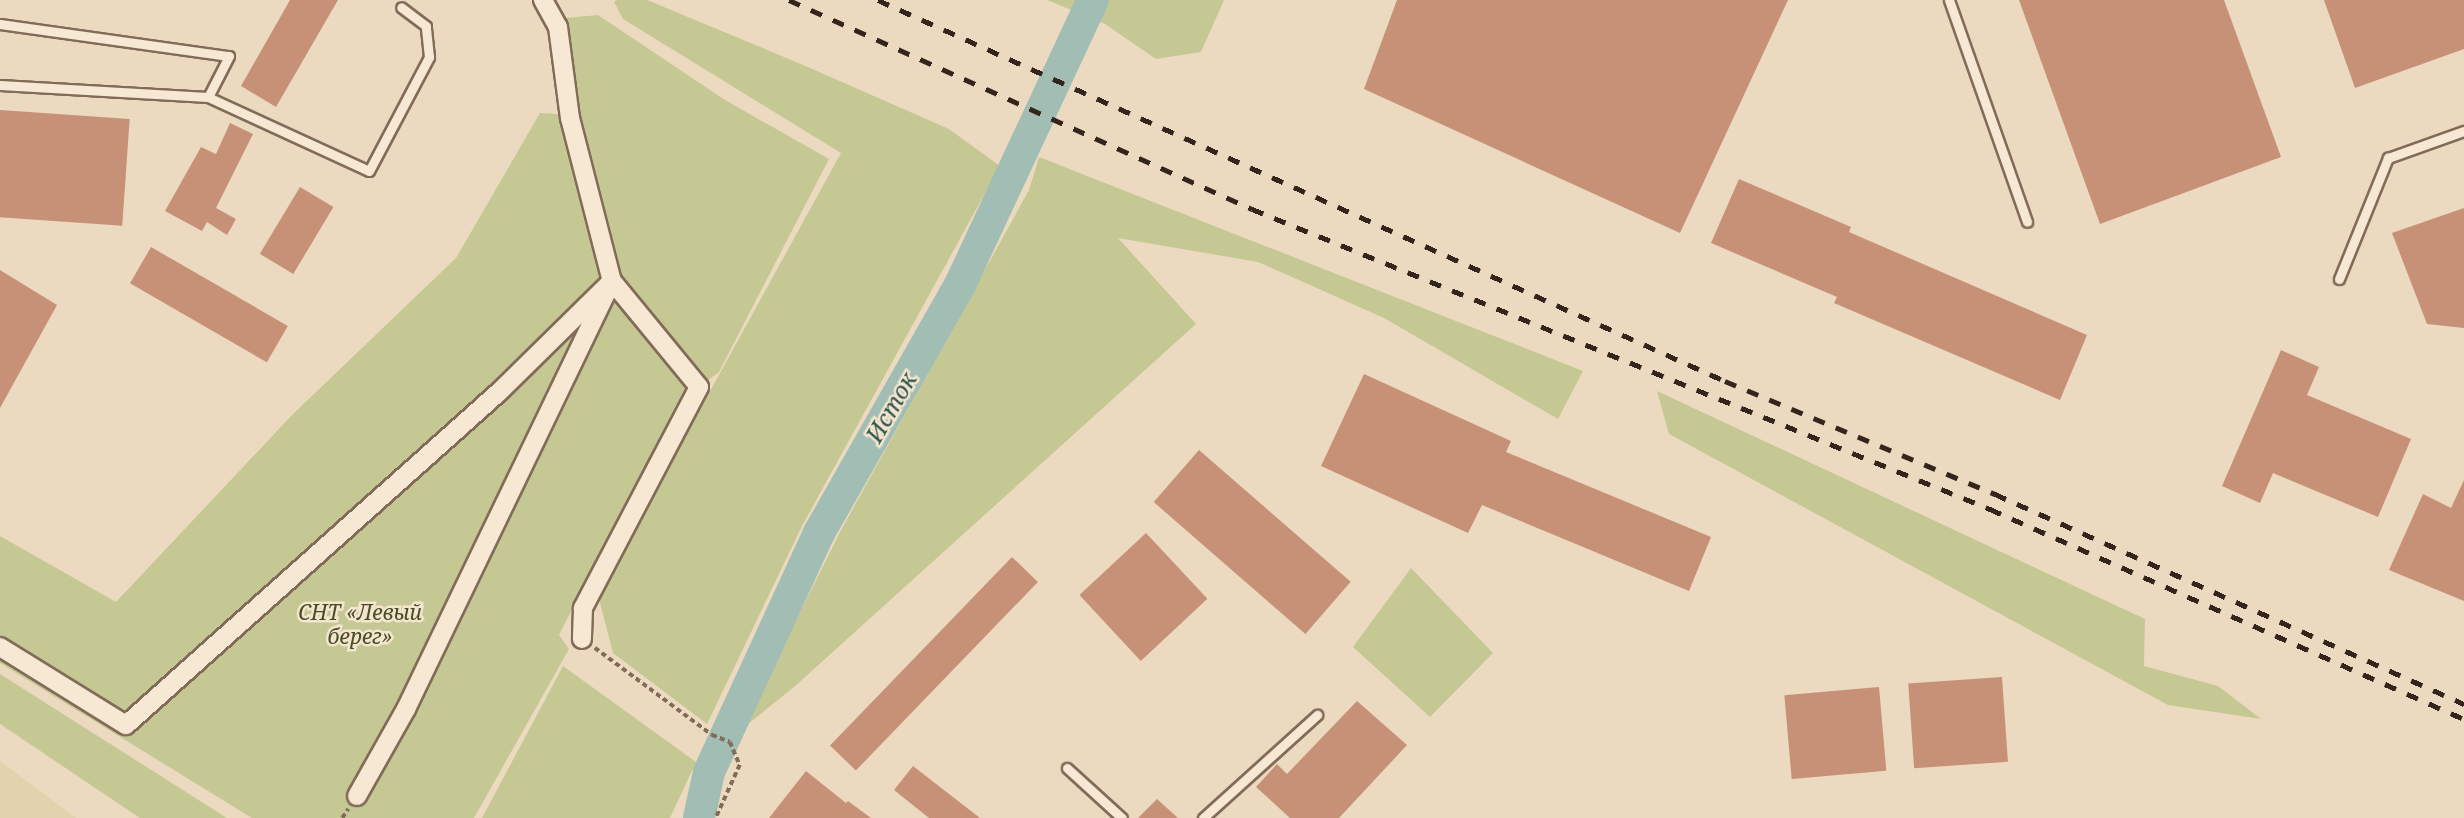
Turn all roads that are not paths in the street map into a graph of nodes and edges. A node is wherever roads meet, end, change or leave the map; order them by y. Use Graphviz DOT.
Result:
graph roads {
  1 [pos="543,0"];
  2 [pos="1949,0"];
  3 [pos="401,7"];
  4 [pos="0,24"];
  5 [pos="0,85"];
  6 [pos="208,97"];
  7 [pos="2464,131"];
  8 [pos="2026,222"];
  9 [pos="2339,279"];
  10 [pos="612,281"];
  11 [pos="582,639"];
  12 [pos="0,647"];
  13 [pos="1317,715"];
  14 [pos="1067,768"];
  15 [pos="358,796"];
  16 [pos="1122,818"];
  17 [pos="1203,818"];
  1 -- 10 [label="street"];
  2 -- 8 [label="lane"];
  3 -- 6 [label="lane"];
  4 -- 6 [label="lane"];
  5 -- 6 [label="lane"];
  7 -- 9 [label="lane"];
  10 -- 11 [label="street"];
  10 -- 12 [label="street"];
  10 -- 15 [label="street"];
  13 -- 17 [label="lane"];
  14 -- 16 [label="lane"];
}
